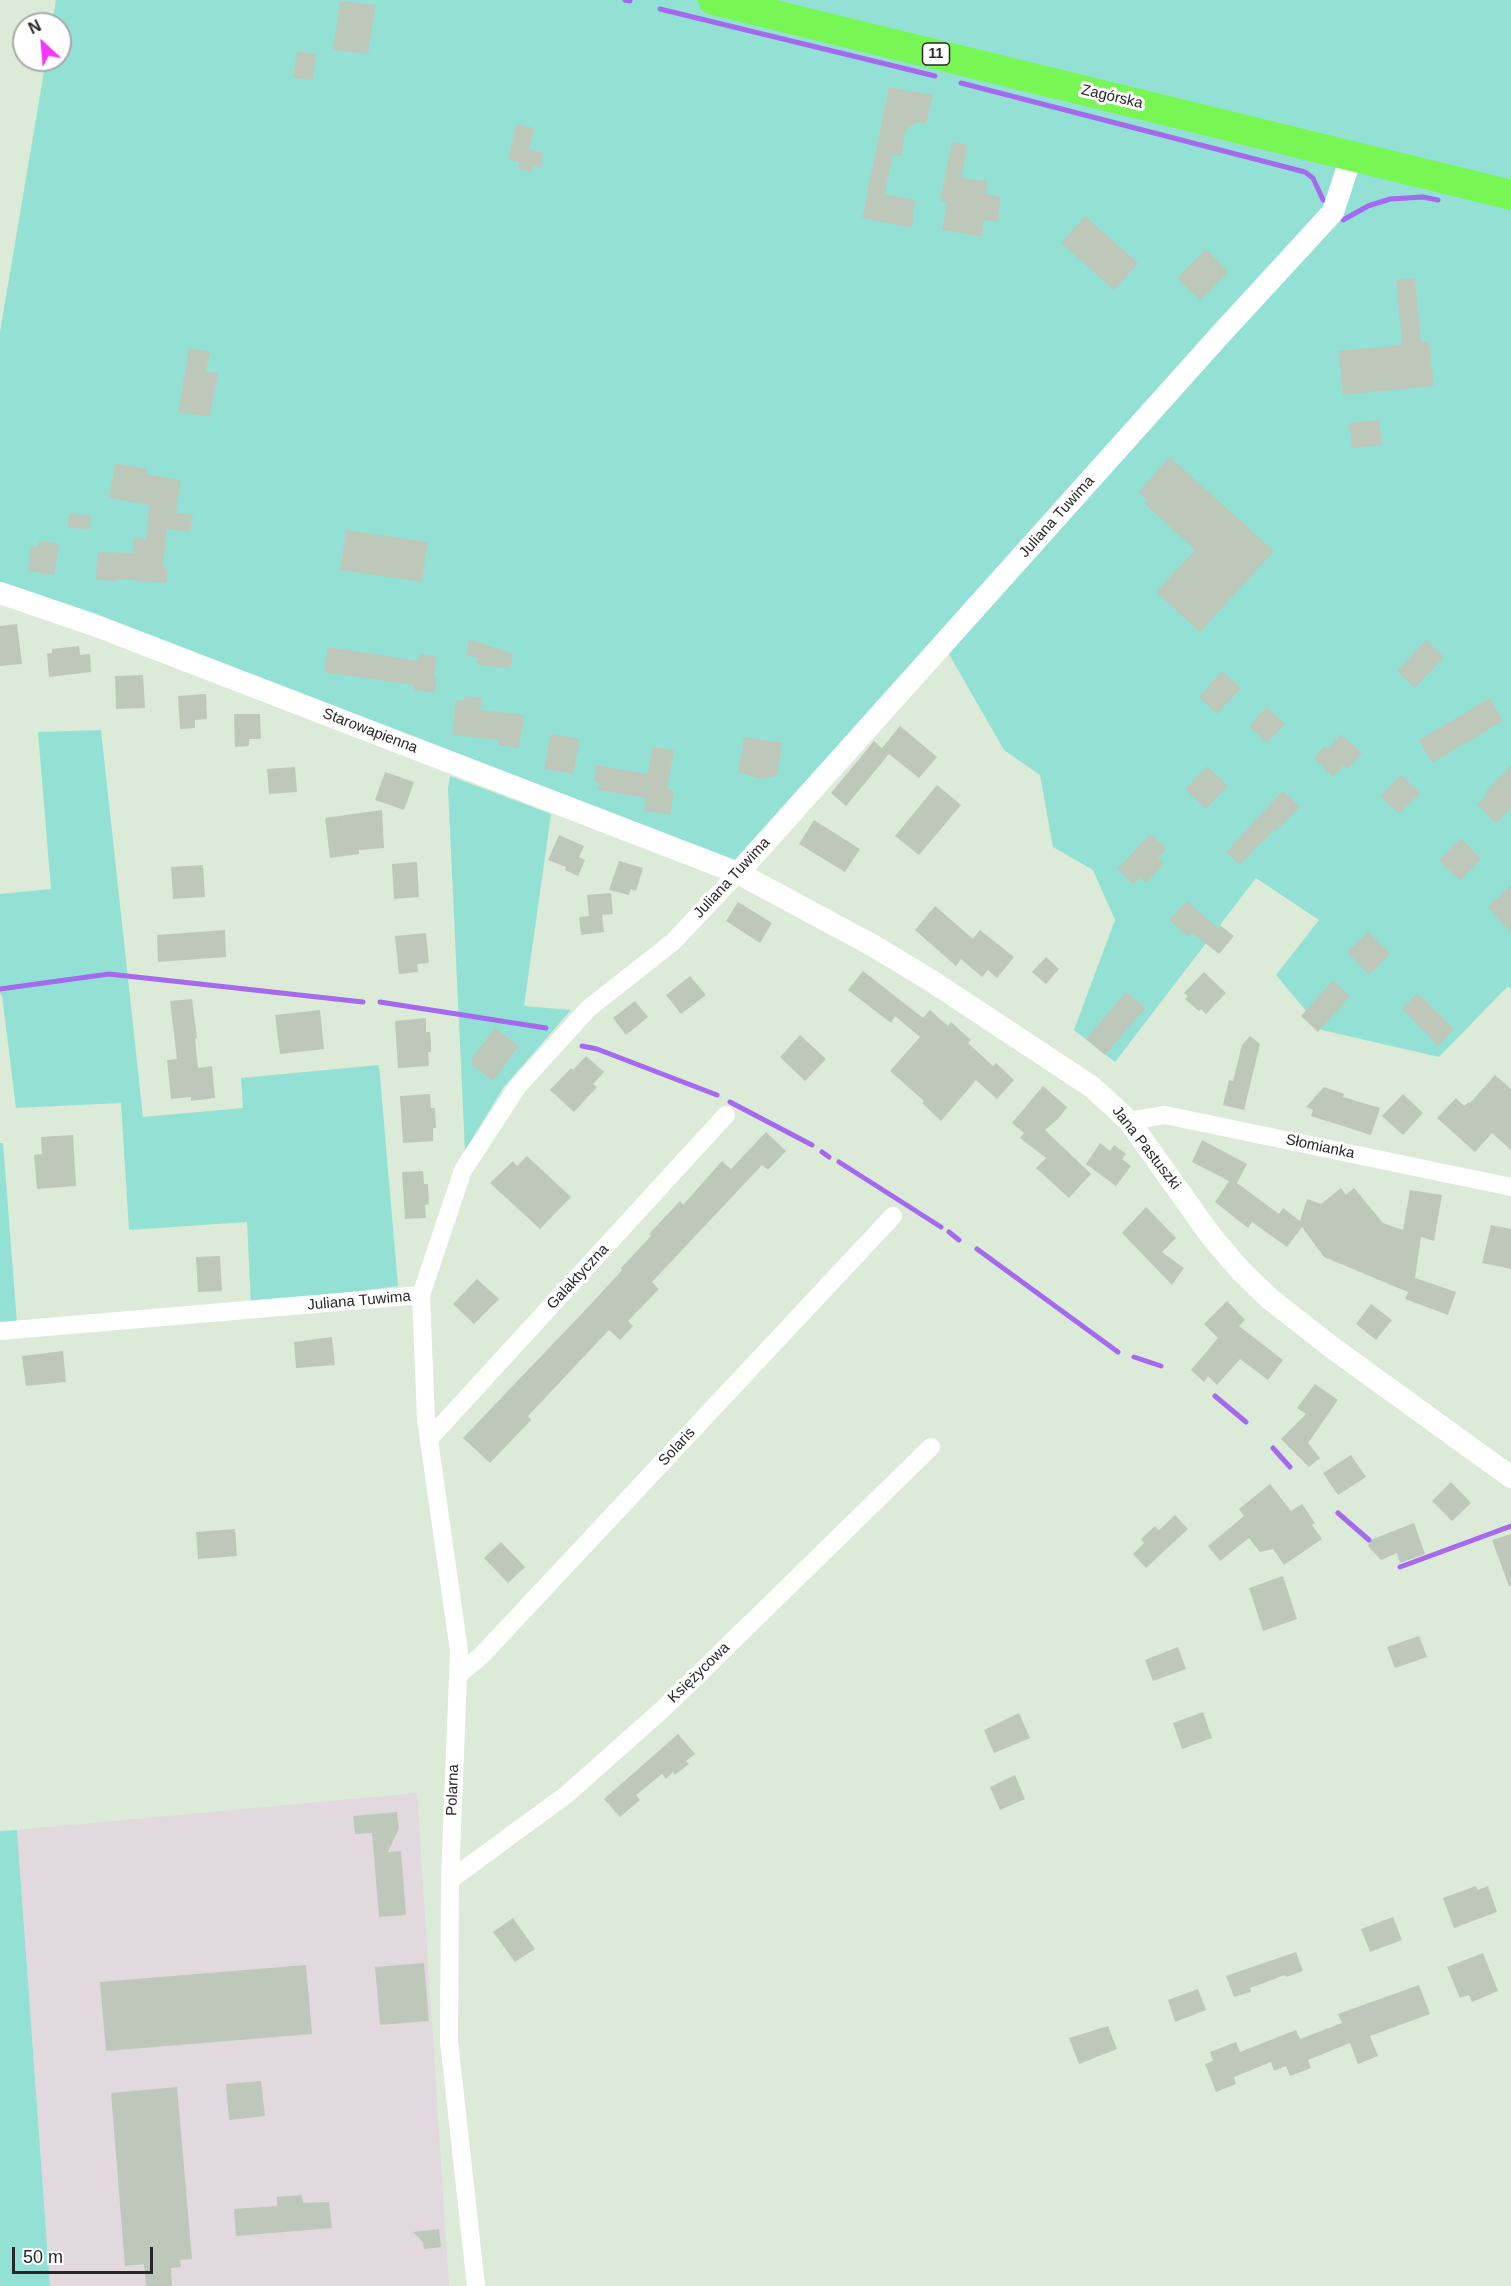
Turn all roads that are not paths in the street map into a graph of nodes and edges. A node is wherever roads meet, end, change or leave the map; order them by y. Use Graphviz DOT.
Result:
graph roads {
  1 [pos="713,0"];
  2 [pos="1351,157"];
  3 [pos="1511,195"];
  4 [pos="0,593"];
  5 [pos="738,873"];
  6 [pos="726,1115"];
  7 [pos="1129,1121"];
  8 [pos="1511,1187"];
  9 [pos="893,1216"];
  10 [pos="421,1295"];
  11 [pos="0,1331"];
  12 [pos="429,1439"];
  13 [pos="931,1447"];
  14 [pos="1511,1477"];
  15 [pos="458,1675"];
  16 [pos="450,1880"];
  17 [pos="476,2286"];
  1 -- 2 [label="highway, Zagórska / 11"];
  2 -- 3 [label="highway, Zagórska"];
  2 -- 5 [label="street, Juliana Tuwima"];
  4 -- 5 [label="street, Starowapienna"];
  5 -- 7 [label="street, Jana Pastuszki"];
  5 -- 10 [label="street, Juliana Tuwima"];
  6 -- 12 [label="street, Galaktyczna"];
  7 -- 8 [label="street, Słomianka"];
  7 -- 14 [label="street, Jana Pastuszki"];
  9 -- 15 [label="street, Solaris"];
  10 -- 11 [label="street, Juliana Tuwima"];
  10 -- 12 [label="street, Polarna"];
  12 -- 15 [label="street, Polarna"];
  13 -- 16 [label="street, Księżycowa"];
  15 -- 16 [label="street, Polarna"];
  16 -- 17 [label="street, Polarna"];
}
